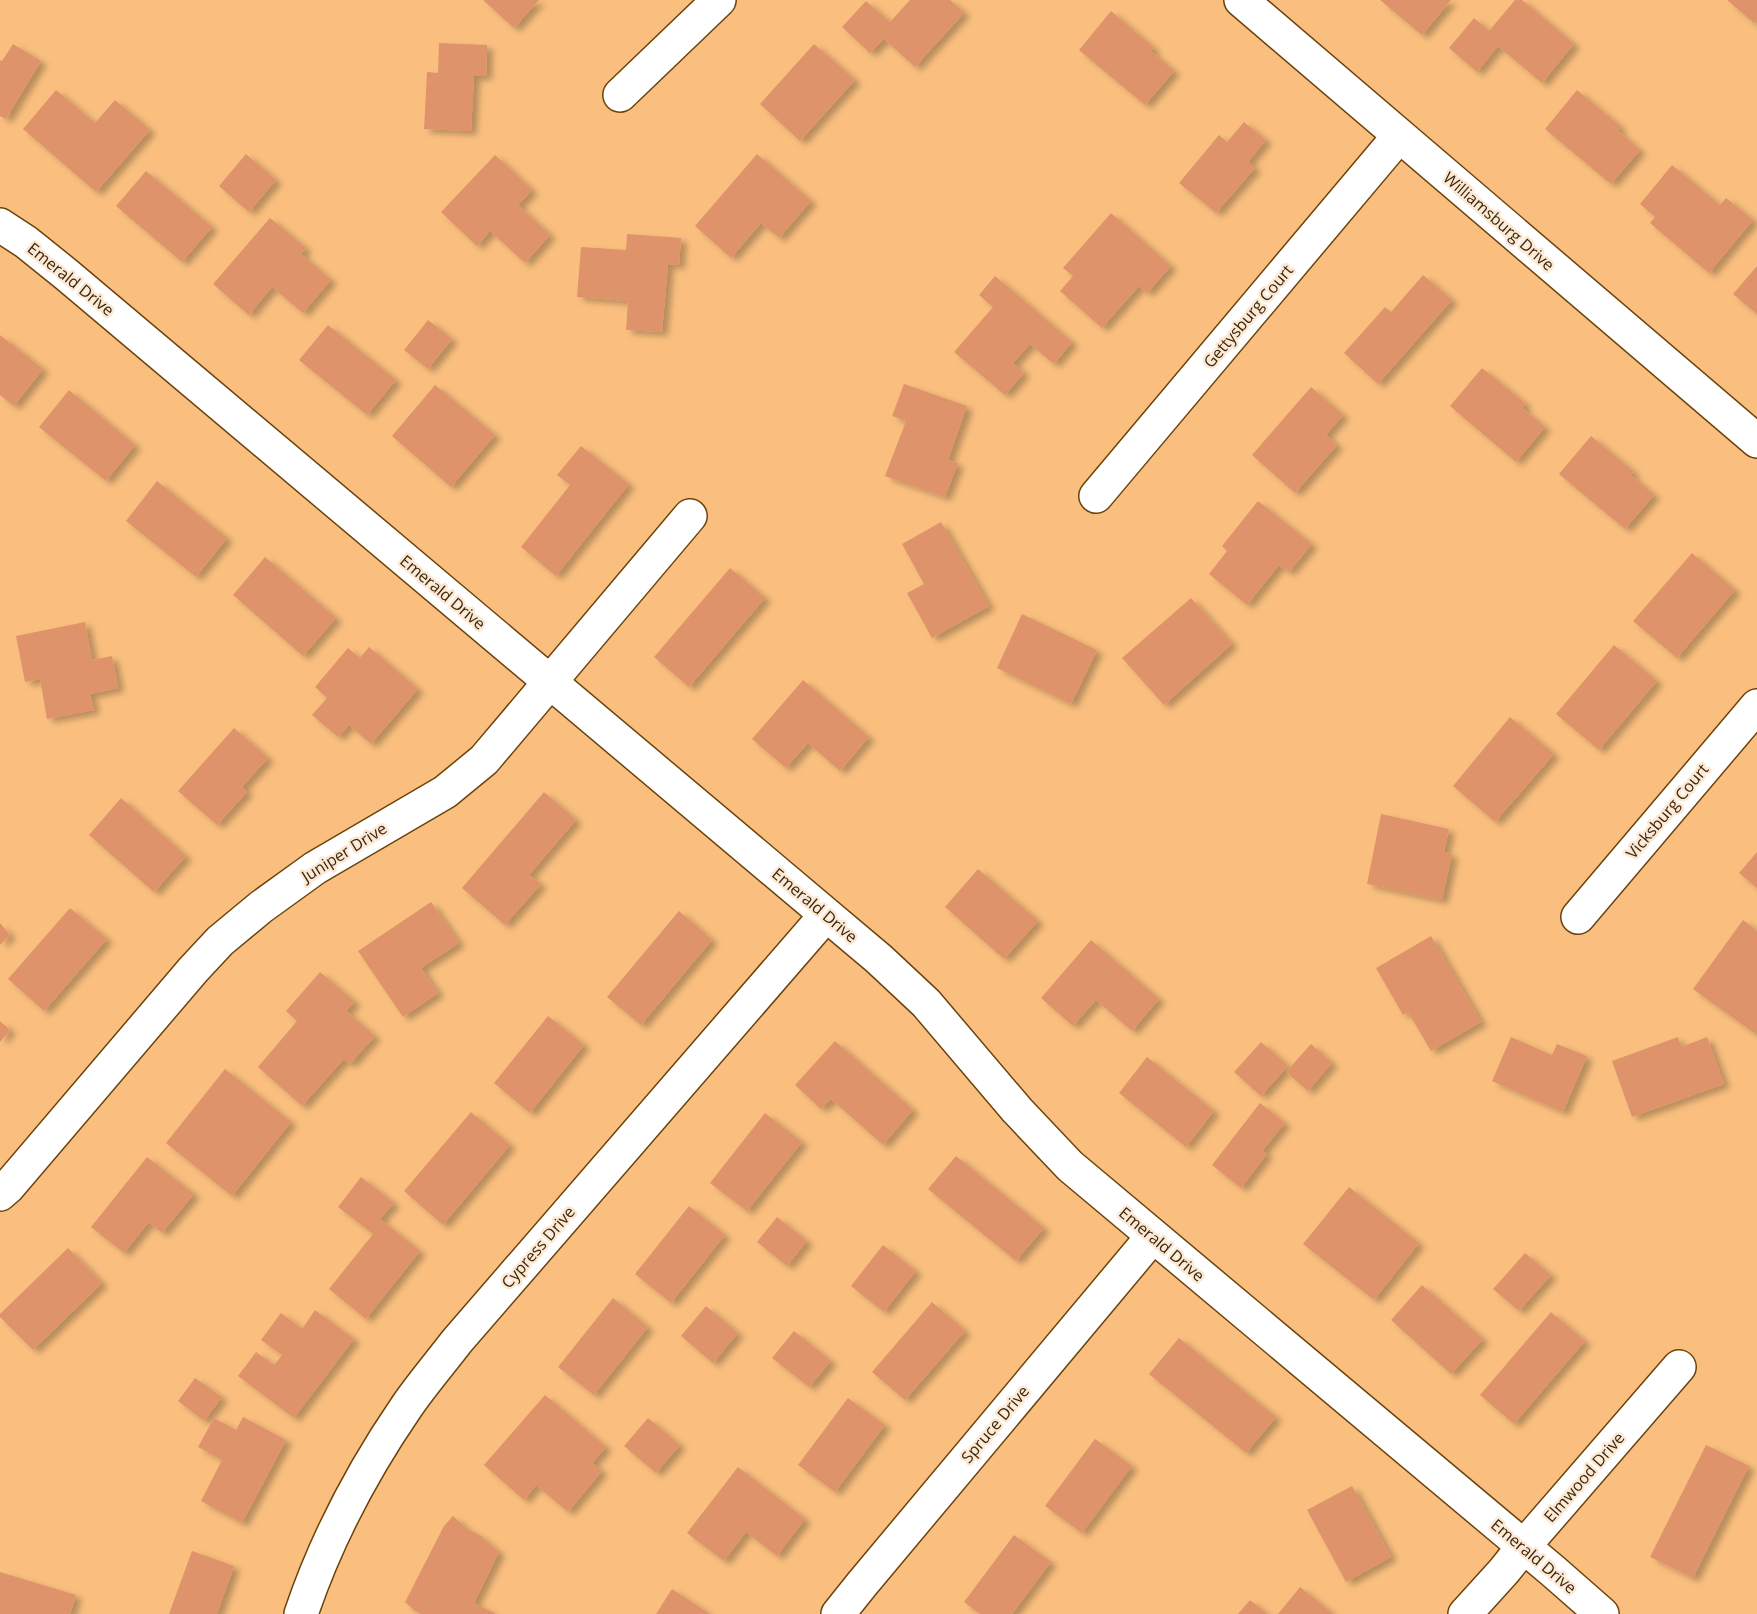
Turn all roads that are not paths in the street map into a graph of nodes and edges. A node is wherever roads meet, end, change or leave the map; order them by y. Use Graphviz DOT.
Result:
graph roads {
  1 [pos="719,0"];
  2 [pos="1241,0"];
  3 [pos="620,95"];
  4 [pos="1400,136"];
  5 [pos="0,225"];
  6 [pos="1757,441"];
  7 [pos="1096,496"];
  8 [pos="690,516"];
  9 [pos="550,682"];
  10 [pos="1757,706"];
  11 [pos="826,915"];
  12 [pos="1578,917"];
  13 [pos="0,1194"];
  14 [pos="1153,1236"];
  15 [pos="1679,1367"];
  16 [pos="1524,1546"];
  17 [pos="301,1614"];
  18 [pos="838,1614"];
  19 [pos="1466,1614"];
  20 [pos="1602,1614"];
  1 -- 3 [label="street"];
  2 -- 4 [label="street, Williamsburg Drive"];
  4 -- 6 [label="street, Williamsburg Drive"];
  4 -- 7 [label="street, Gettysburg Court"];
  5 -- 9 [label="street, Emerald Drive"];
  8 -- 9 [label="street, Juniper Drive"];
  9 -- 11 [label="street, Emerald Drive"];
  9 -- 13 [label="street, Juniper Drive"];
  10 -- 12 [label="street, Vicksburg Court"];
  11 -- 14 [label="street, Emerald Drive"];
  11 -- 17 [label="street, Cypress Drive"];
  14 -- 16 [label="street, Emerald Drive"];
  14 -- 18 [label="street, Spruce Drive"];
  15 -- 16 [label="street, Elmwood Drive"];
  16 -- 19 [label="street, Elmwood Drive"];
  16 -- 20 [label="street, Emerald Drive"];
}
